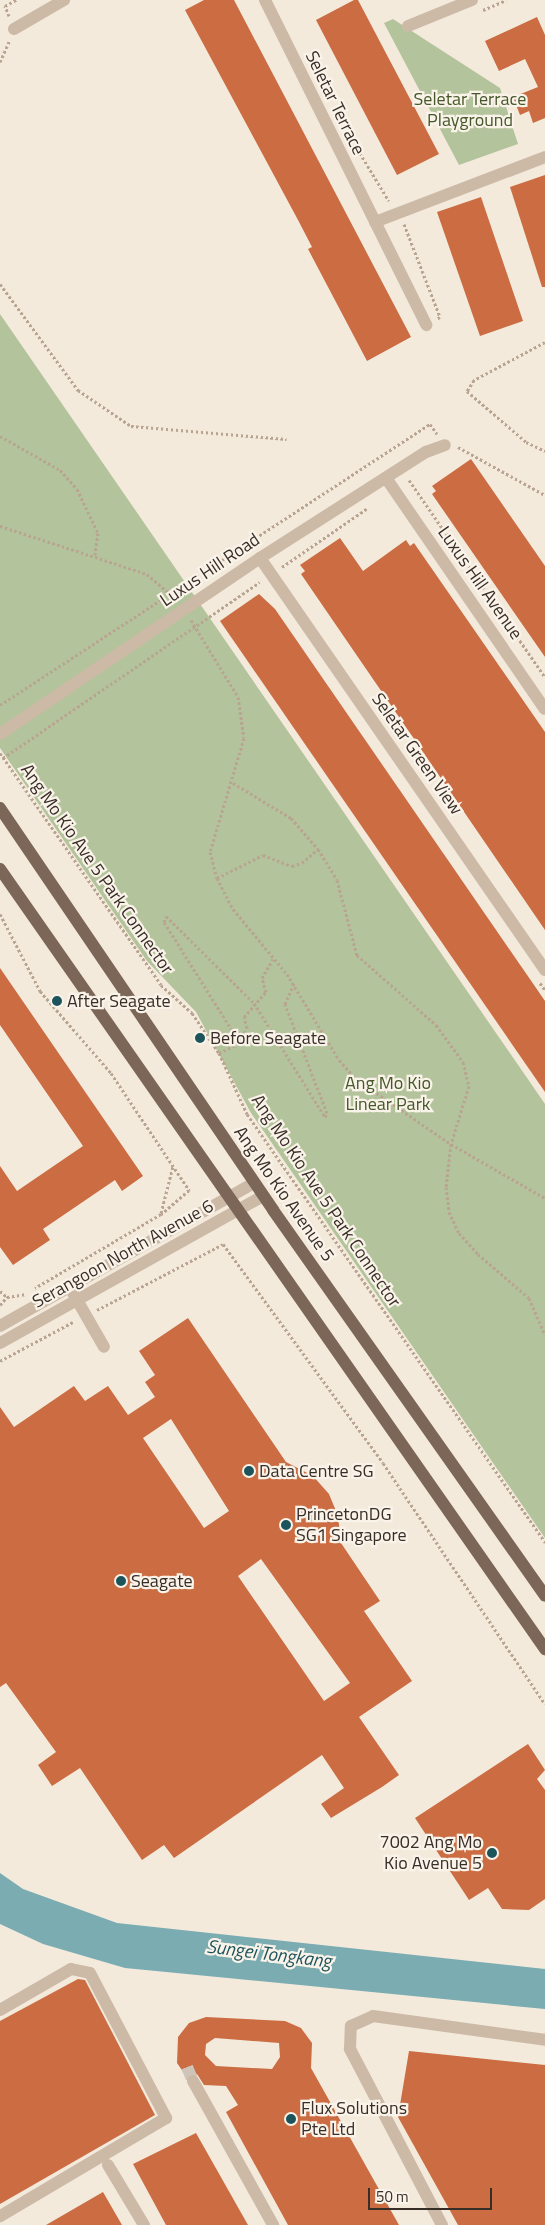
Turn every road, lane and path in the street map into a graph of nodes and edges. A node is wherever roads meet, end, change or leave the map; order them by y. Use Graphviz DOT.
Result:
graph roads {
  1 [pos="16,0"];
  2 [pos="64,0"];
  3 [pos="264,0"];
  4 [pos="472,0"];
  5 [pos="408,26"];
  6 [pos="14,29"];
  7 [pos="0,62"];
  8 [pos="350,136"];
  9 [pos="545,157"];
  10 [pos="398,213"];
  11 [pos="375,222"];
  12 [pos="0,284"];
  13 [pos="426,325"];
  14 [pos="545,342"];
  15 [pos="0,436"];
  16 [pos="286,439"];
  17 [pos="445,445"];
  18 [pos="545,451"];
  19 [pos="417,474"];
  20 [pos="386,478"];
  21 [pos="409,480"];
  22 [pos="394,490"];
  23 [pos="545,495"];
  24 [pos="0,526"];
  25 [pos="96,555"];
  26 [pos="260,558"];
  27 [pos="271,574"];
  28 [pos="172,594"];
  29 [pos="184,609"];
  30 [pos="195,626"];
  31 [pos="545,677"];
  32 [pos="0,705"];
  33 [pos="545,709"];
  34 [pos="0,734"];
  35 [pos="0,753"];
  36 [pos="3,758"];
  37 [pos="233,782"];
  38 [pos="0,808"];
  39 [pos="318,849"];
  40 [pos="0,870"];
  41 [pos="217,878"];
  42 [pos="0,914"];
  43 [pos="273,959"];
  44 [pos="545,970"];
  45 [pos="294,984"];
  46 [pos="254,1003"];
  47 [pos="240,1043"];
  48 [pos="218,1052"];
  49 [pos="451,1144"];
  50 [pos="173,1165"];
  51 [pos="254,1182"];
  52 [pos="263,1196"];
  53 [pos="229,1198"];
  54 [pos="545,1198"];
  55 [pos="237,1210"];
  56 [pos="161,1214"];
  57 [pos="70,1286"];
  58 [pos="0,1291"];
  59 [pos="7,1297"];
  60 [pos="77,1299"];
  61 [pos="0,1305"];
  62 [pos="85,1316"];
  63 [pos="0,1326"];
  64 [pos="545,1334"];
  65 [pos="1,1341"];
  66 [pos="104,1347"];
  67 [pos="0,1361"];
  68 [pos="545,1542"];
  69 [pos="545,1596"];
  70 [pos="545,1650"];
  71 [pos="545,1704"];
  72 [pos="0,2010"];
  73 [pos="545,2040"];
  74 [pos="193,2081"];
  75 [pos="108,2165"];
  76 [pos="0,2216"];
  77 [pos="144,2225"];
  78 [pos="273,2225"];
  79 [pos="442,2225"];
  1 -- 6 [label="path"];
  2 -- 6 [label="street"];
  3 -- 11 [label="street, Seletar Terrace"];
  4 -- 5 [label="street"];
  6 -- 7 [label="path"];
  8 -- 10 [label="path"];
  9 -- 10 [label="street"];
  10 -- 11 [label="street"];
  10 -- 13 [label="path"];
  11 -- 13 [label="street, Seletar Terrace"];
  12 -- 16 [label="path"];
  14 -- 18 [label="path"];
  15 -- 25 [label="path"];
  17 -- 20 [label="street, Luxus Hill Road"];
  17 -- 23 [label="path"];
  17 -- 28 [label="path"];
  19 -- 21 [label="path"];
  20 -- 22 [label="street, Luxus Hill Avenue"];
  20 -- 26 [label="street, Luxus Hill Road"];
  21 -- 22 [label="path"];
  21 -- 31 [label="path"];
  22 -- 27 [label="path"];
  22 -- 33 [label="street, Luxus Hill Avenue"];
  24 -- 25 [label="path"];
  25 -- 28 [label="path"];
  26 -- 27 [label="street, Seletar Green View"];
  26 -- 29 [label="street, Luxus Hill Road"];
  27 -- 30 [label="path"];
  27 -- 44 [label="street, Seletar Green View"];
  28 -- 29 [label="path"];
  28 -- 32 [label="path"];
  29 -- 30 [label="path"];
  29 -- 34 [label="street, Luxus Hill Road"];
  30 -- 36 [label="path"];
  30 -- 37 [label="path"];
  35 -- 36 [label="path, Ang Mo Kio Ave 5 Park Connector"];
  36 -- 48 [label="path, Ang Mo Kio Ave 5 Park Connector"];
  37 -- 39 [label="path"];
  37 -- 41 [label="path"];
  38 -- 51 [label="main road, Ang Mo Kio Avenue 5"];
  39 -- 41 [label="path"];
  39 -- 49 [label="path"];
  40 -- 53 [label="main road"];
  41 -- 43 [label="path"];
  42 -- 50 [label="path"];
  43 -- 45 [label="path"];
  43 -- 46 [label="path"];
  45 -- 46 [label="path"];
  45 -- 49 [label="path"];
  46 -- 47 [label="path"];
  46 -- 47 [label="path"];
  47 -- 48 [label="path"];
  48 -- 68 [label="path, Ang Mo Kio Ave 5 Park Connector"];
  49 -- 54 [label="path"];
  49 -- 64 [label="path"];
  50 -- 56 [label="path"];
  50 -- 56 [label="path"];
  51 -- 52 [label="main road, Ang Mo Kio Avenue 5"];
  51 -- 53 [label="street, Serangoon North Avenue 6"];
  52 -- 55 [label="street, Serangoon North Avenue 6"];
  52 -- 69 [label="main road, Ang Mo Kio Avenue 5"];
  53 -- 55 [label="main road"];
  53 -- 57 [label="street, Serangoon North Avenue 6"];
  55 -- 60 [label="street, Serangoon North Avenue 6"];
  55 -- 70 [label="main road"];
  56 -- 59 [label="path"];
  57 -- 60 [label="street"];
  57 -- 63 [label="street, Serangoon North Avenue 6"];
  58 -- 59 [label="path"];
  59 -- 61 [label="path"];
  60 -- 62 [label="street"];
  60 -- 65 [label="street, Serangoon North Avenue 6"];
  62 -- 66 [label="street"];
  62 -- 67 [label="path"];
  62 -- 71 [label="path"];
  72 -- 76 [label="street"];
  73 -- 79 [label="street"];
  74 -- 78 [label="street"];
  75 -- 77 [label="street"];
}
